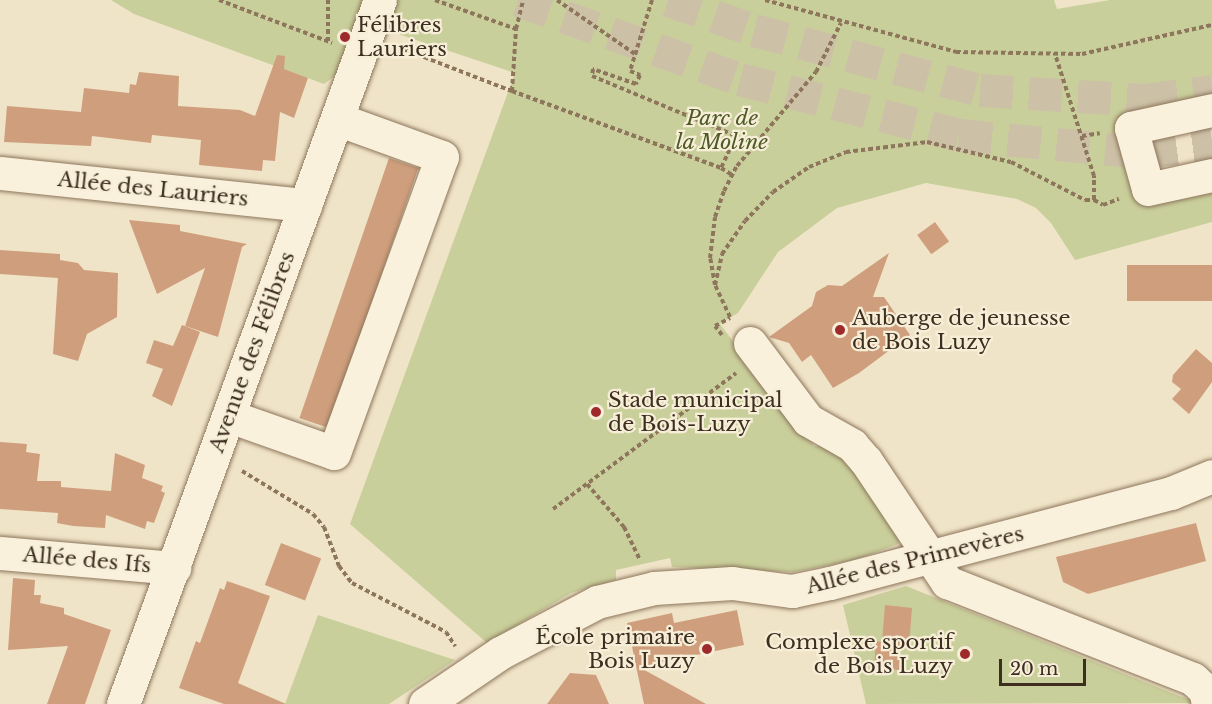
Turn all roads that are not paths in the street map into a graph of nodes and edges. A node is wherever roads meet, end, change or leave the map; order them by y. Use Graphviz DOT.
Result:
graph roads {
  1 [pos="380,0"];
  2 [pos="1212,110"];
  3 [pos="337,119"];
  4 [pos="0,173"];
  5 [pos="1212,175"];
  6 [pos="305,205"];
  7 [pos="755,350"];
  8 [pos="229,416"];
  9 [pos="1212,476"];
  10 [pos="0,553"];
  11 [pos="932,558"];
  12 [pos="174,568"];
  13 [pos="123,704"];
  14 [pos="424,704"];
  15 [pos="1208,704"];
  1 -- 3 [label="street, Avenue des Félibres"];
  2 -- 5 [label="street"];
  3 -- 6 [label="street, Avenue des Félibres"];
  3 -- 8 [label="street"];
  4 -- 6 [label="street, Allée des Lauriers"];
  6 -- 8 [label="street, Avenue des Félibres"];
  7 -- 11 [label="street"];
  8 -- 12 [label="street, Avenue des Félibres"];
  9 -- 11 [label="street, Allée des Primevères"];
  10 -- 12 [label="street, Allée des Ifs"];
  11 -- 14 [label="street, Allée des Primevères"];
  11 -- 15 [label="street"];
  12 -- 13 [label="street, Avenue des Félibres"];
}
